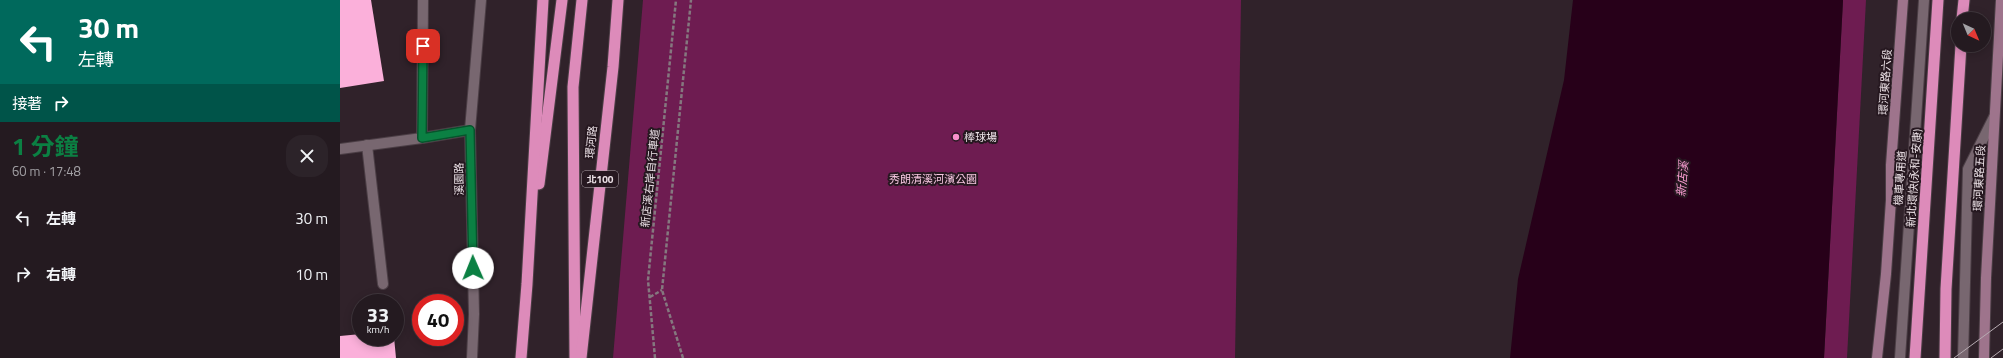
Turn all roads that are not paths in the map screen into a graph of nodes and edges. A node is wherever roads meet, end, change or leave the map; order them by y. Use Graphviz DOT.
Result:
graph roads {
  1 [pos="423,0"];
  2 [pos="481,0"];
  3 [pos="543,0"];
  4 [pos="562,0"];
  5 [pos="582,0"];
  6 [pos="618,0"];
  7 [pos="1903,0"];
  8 [pos="1924,0"];
  9 [pos="1938,0"];
  10 [pos="1964,0"];
  11 [pos="2000,0"];
  12 [pos="1963,12"];
  13 [pos="1961,52"];
  14 [pos="1994,117"];
  15 [pos="470,130"];
  16 [pos="422,138"];
  17 [pos="367,145"];
  18 [pos="340,149"];
  19 [pos="383,284"];
  20 [pos="527,284"];
  21 [pos="472,358"];
  22 [pos="521,358"];
  23 [pos="575,358"];
  24 [pos="581,358"];
  25 [pos="1876,358"];
  26 [pos="1900,358"];
  27 [pos="1915,358"];
  28 [pos="1945,358"];
  29 [pos="1963,358"];
  30 [pos="1984,358"];
  1 -- 16 [label="street"];
  2 -- 15 [label="street, 溪園路"];
  3 -- 20 [label="highway"];
  4 -- 20 [label="highway"];
  5 -- 23 [label="highway"];
  6 -- 24 [label="highway, 環河路 / 北100"];
  7 -- 25 [label="main road, 環河東路六段"];
  8 -- 26 [label="street, 機車專用道"];
  9 -- 27 [label="highway, 新北環快(永和-安康)"];
  10 -- 12 [label="highway"];
  11 -- 14 [label="main road, 環河東路五段"];
  13 -- 28 [label="highway"];
  14 -- 29 [label="street"];
  14 -- 30 [label="main road, 環河東路五段"];
  15 -- 16 [label="street"];
  15 -- 21 [label="street, 溪園路"];
  16 -- 17 [label="street"];
  17 -- 18 [label="street"];
  17 -- 19 [label="street"];
  20 -- 22 [label="highway"];
}
